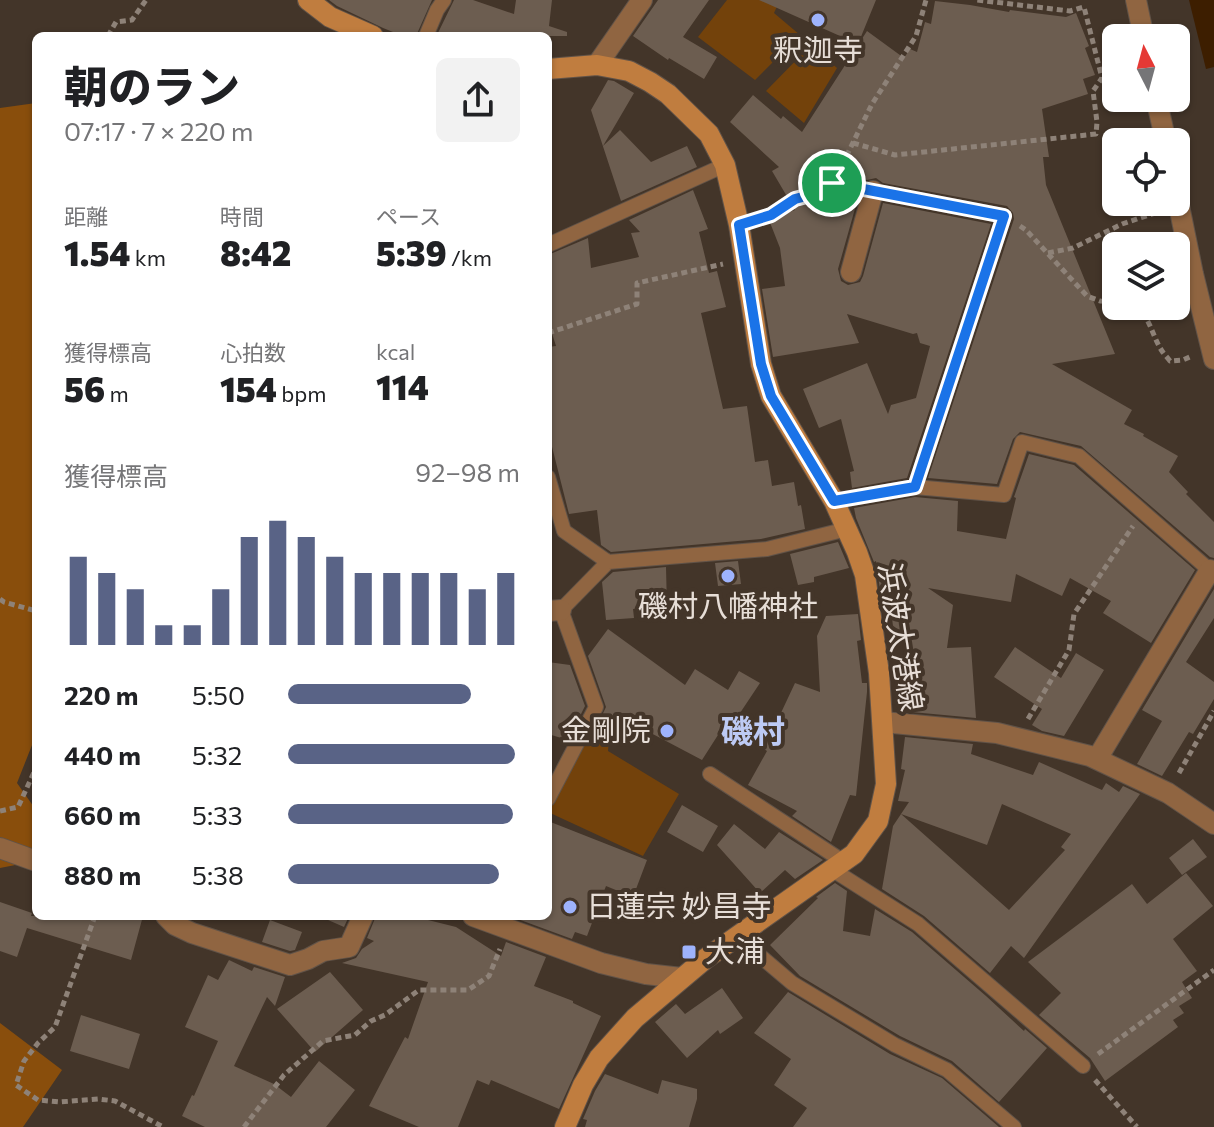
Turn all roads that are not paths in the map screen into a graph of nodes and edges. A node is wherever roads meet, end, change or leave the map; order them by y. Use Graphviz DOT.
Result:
graph roads {
  1 [pos="308,0"];
  2 [pos="444,0"];
  3 [pos="642,0"];
  4 [pos="1136,0"];
  5 [pos="1141,24"];
  6 [pos="364,32"];
  7 [pos="428,32"];
  8 [pos="597,65"];
  9 [pos="552,69"];
  10 [pos="725,165"];
  11 [pos="832,183"];
  12 [pos="873,191"];
  13 [pos="1182,216"];
  14 [pos="552,243"];
  15 [pos="851,272"];
  16 [pos="1213,354"];
  17 [pos="915,487"];
  18 [pos="552,490"];
  19 [pos="834,501"];
  20 [pos="847,529"];
  21 [pos="608,562"];
  22 [pos="1212,572"];
  23 [pos="554,611"];
  24 [pos="883,722"];
  25 [pos="1097,759"];
  26 [pos="710,774"];
  27 [pos="552,791"];
  28 [pos="1214,824"];
  29 [pos="0,848"];
  30 [pos="32,860"];
  31 [pos="839,866"];
  32 [pos="170,920"];
  33 [pos="361,920"];
  34 [pos="510,923"];
  35 [pos="738,937"];
  36 [pos="682,978"];
  37 [pos="1083,1066"];
  38 [pos="565,1127"];
  39 [pos="1014,1127"];
  1 -- 6 [label="main road"];
  2 -- 7 [label="lane"];
  3 -- 8 [label="street"];
  4 -- 5 [label="street"];
  8 -- 9 [label="main road, 浜波太港線"];
  8 -- 10 [label="main road, 浜波太港線"];
  10 -- 14 [label="lane"];
  10 -- 19 [label="main road, 浜波太港線"];
  11 -- 12 [label="lane"];
  12 -- 15 [label="street"];
  12 -- 17 [label="lane"];
  13 -- 16 [label="street"];
  17 -- 19 [label="lane"];
  17 -- 22 [label="lane"];
  18 -- 21 [label="lane"];
  19 -- 20 [label="main road, 浜波太港線"];
  20 -- 21 [label="lane"];
  20 -- 24 [label="main road, 浜波太港線"];
  21 -- 23 [label="lane"];
  22 -- 25 [label="street"];
  23 -- 27 [label="lane"];
  24 -- 25 [label="street"];
  24 -- 31 [label="main road, 浜波太港線"];
  25 -- 28 [label="street"];
  26 -- 31 [label="lane"];
  29 -- 30 [label="street"];
  31 -- 35 [label="main road, 浜波太港線"];
  31 -- 37 [label="lane"];
  32 -- 33 [label="street"];
  34 -- 36 [label="street"];
  35 -- 36 [label="main road, 浜波太港線"];
  35 -- 39 [label="lane"];
  36 -- 38 [label="main road, 浜波太港線"];
}
